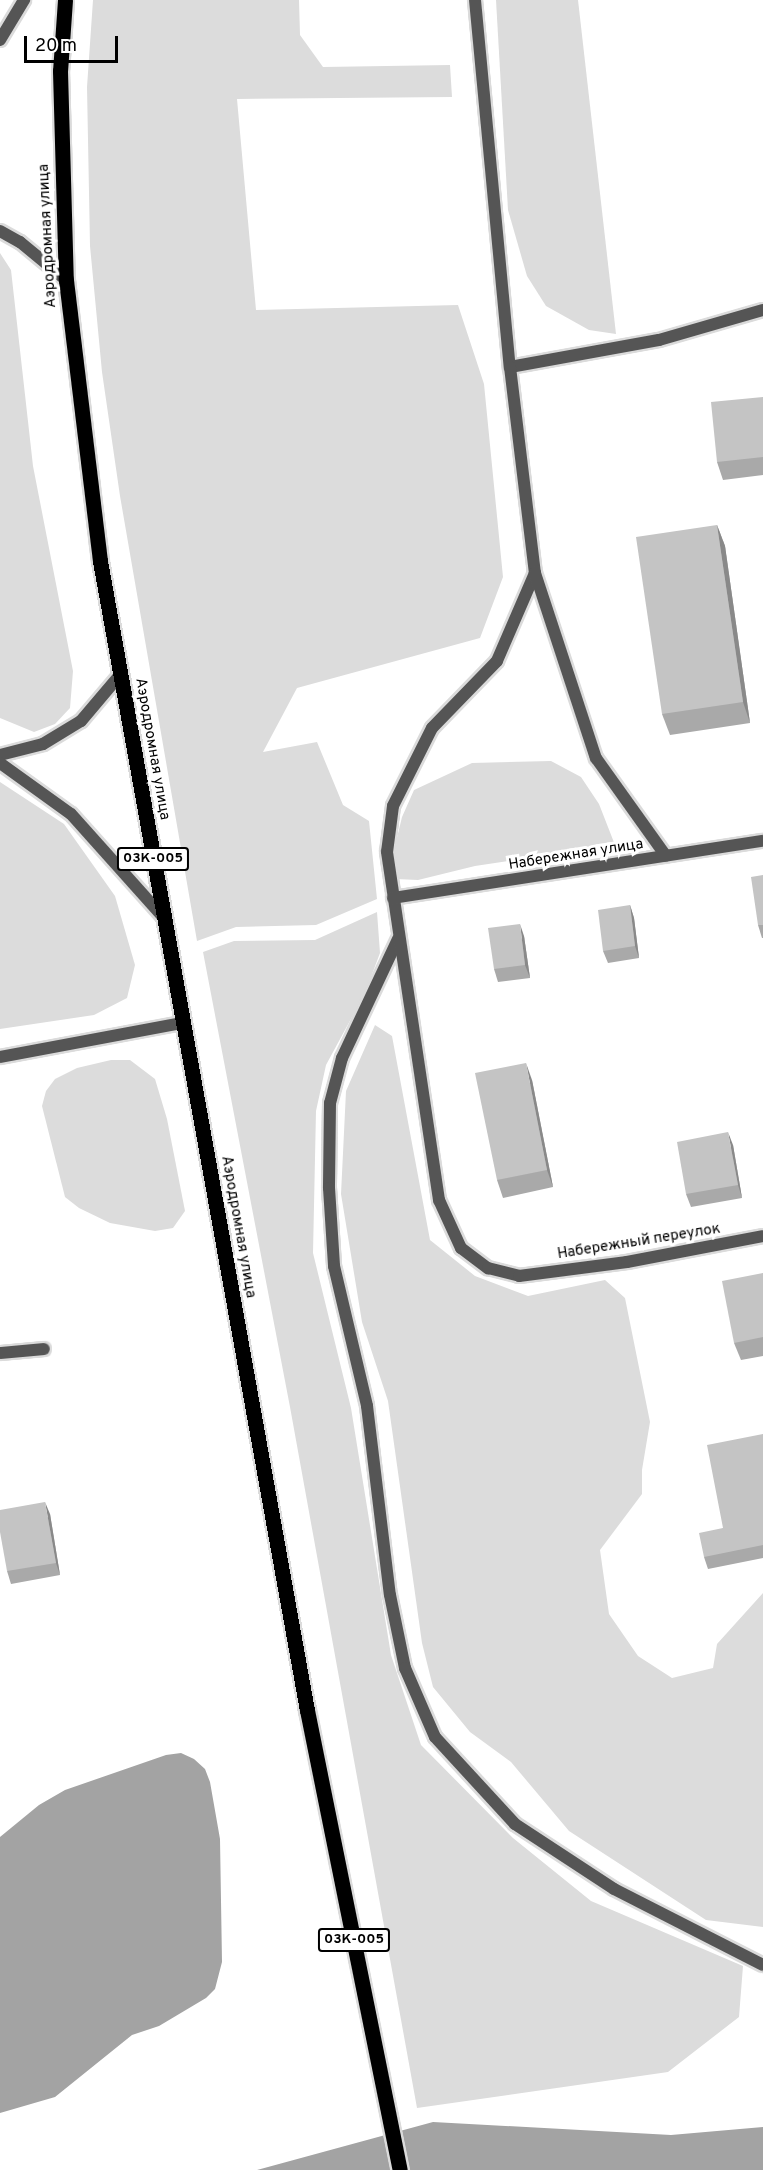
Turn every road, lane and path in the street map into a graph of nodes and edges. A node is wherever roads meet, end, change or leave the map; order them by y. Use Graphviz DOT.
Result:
graph roads {
  1 [pos="24,0"];
  2 [pos="65,0"];
  3 [pos="475,0"];
  4 [pos="0,40"];
  5 [pos="0,231"];
  6 [pos="66,280"];
  7 [pos="763,310"];
  8 [pos="510,367"];
  9 [pos="535,573"];
  10 [pos="120,675"];
  11 [pos="0,755"];
  12 [pos="0,764"];
  13 [pos="763,841"];
  14 [pos="666,856"];
  15 [pos="393,898"];
  16 [pos="164,918"];
  17 [pos="398,939"];
  18 [pos="182,1023"];
  19 [pos="0,1057"];
  20 [pos="763,1236"];
  21 [pos="44,1349"];
  22 [pos="0,1353"];
  23 [pos="763,1965"];
  24 [pos="400,2170"];
  1 -- 4 [label="street"];
  2 -- 6 [label="main road, Аэродромная улица / 03К-005"];
  3 -- 8 [label="street"];
  5 -- 6 [label="street"];
  6 -- 10 [label="main road, Аэродромная улица / 03К-005"];
  7 -- 8 [label="street"];
  8 -- 9 [label="street"];
  9 -- 14 [label="street"];
  9 -- 15 [label="street"];
  10 -- 11 [label="street"];
  10 -- 16 [label="main road, Аэродромная улица / 03К-005"];
  12 -- 16 [label="street"];
  13 -- 14 [label="street, Набережная улица"];
  14 -- 15 [label="street, Набережная улица"];
  15 -- 17 [label="street"];
  16 -- 18 [label="main road, Аэродромная улица / 03К-005"];
  17 -- 20 [label="street, Набережный переулок"];
  17 -- 23 [label="street"];
  18 -- 19 [label="street"];
  18 -- 24 [label="main road, Аэродромная улица / 03К-005"];
  21 -- 22 [label="street"];
}
